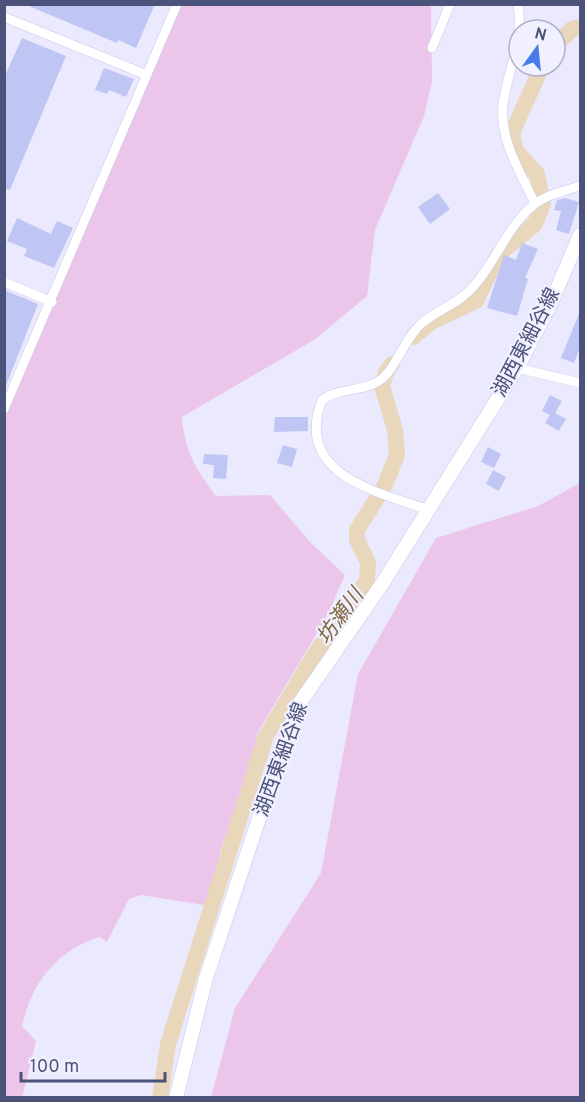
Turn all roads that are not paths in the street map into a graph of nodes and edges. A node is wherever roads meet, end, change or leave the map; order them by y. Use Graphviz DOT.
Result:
graph roads {
  1 [pos="177,4"];
  2 [pos="450,4"];
  3 [pos="518,4"];
  4 [pos="4,17"];
  5 [pos="432,48"];
  6 [pos="147,75"];
  7 [pos="580,186"];
  8 [pos="535,204"];
  9 [pos="580,235"];
  10 [pos="4,282"];
  11 [pos="51,302"];
  12 [pos="517,368"];
  13 [pos="580,383"];
  14 [pos="4,409"];
  15 [pos="429,510"];
  16 [pos="176,1098"];
  1 -- 6 [label="street"];
  2 -- 5 [label="street"];
  3 -- 8 [label="street"];
  4 -- 6 [label="street"];
  6 -- 11 [label="street"];
  7 -- 8 [label="street"];
  8 -- 15 [label="street"];
  9 -- 12 [label="main road, 湖西東細谷線"];
  10 -- 11 [label="street"];
  11 -- 14 [label="street"];
  12 -- 13 [label="street"];
  12 -- 15 [label="main road, 湖西東細谷線"];
  15 -- 16 [label="main road, 湖西東細谷線"];
}
